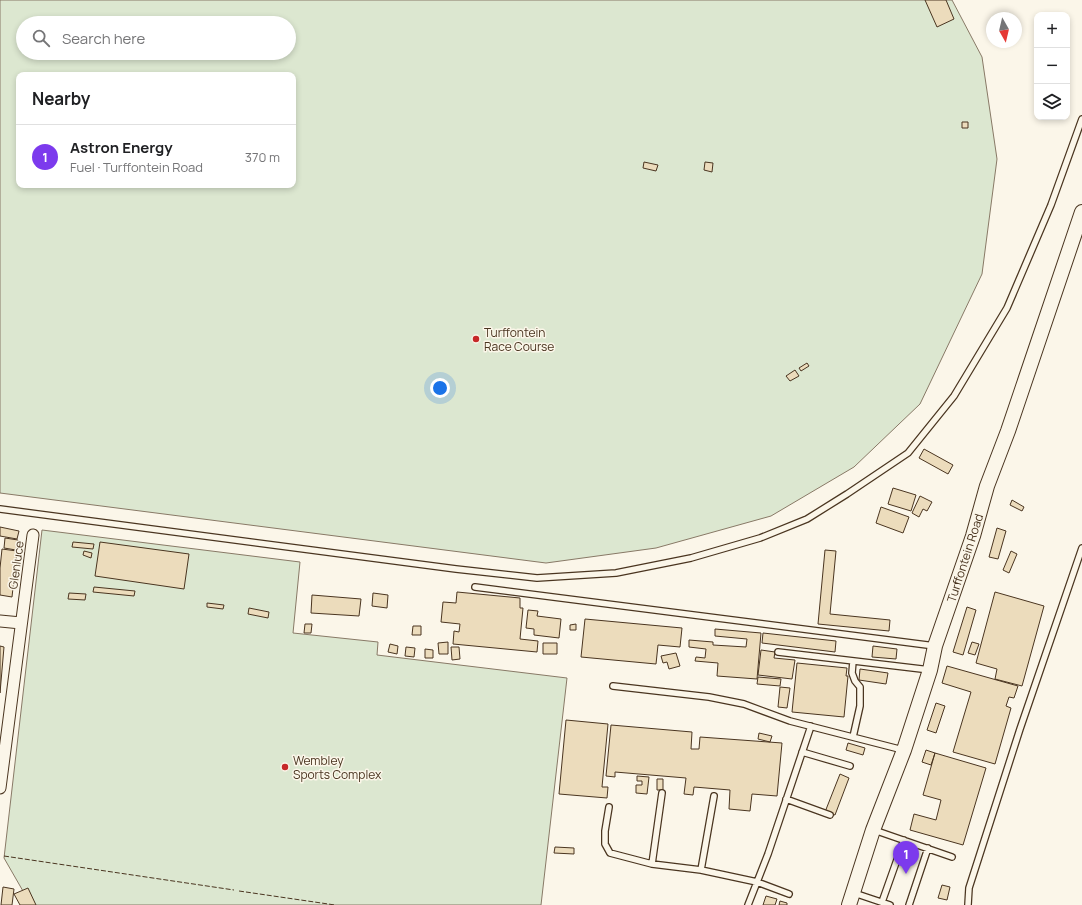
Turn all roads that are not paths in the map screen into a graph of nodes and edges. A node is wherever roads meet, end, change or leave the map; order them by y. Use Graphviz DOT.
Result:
graph roads {
  1 [pos="1082,119"];
  2 [pos="1082,212"];
  3 [pos="0,510"];
  4 [pos="33,535"];
  5 [pos="1082,548"];
  6 [pos="475,587"];
  7 [pos="0,621"];
  8 [pos="21,623"];
  9 [pos="936,646"];
  10 [pos="778,652"];
  11 [pos="853,661"];
  12 [pos="930,670"];
  13 [pos="613,686"];
  14 [pos="810,726"];
  15 [pos="852,737"];
  16 [pos="904,750"];
  17 [pos="802,752"];
  18 [pos="850,766"];
  19 [pos="0,788"];
  20 [pos="662,793"];
  21 [pos="714,796"];
  22 [pos="786,799"];
  23 [pos="609,807"];
  24 [pos="830,815"];
  25 [pos="874,830"];
  26 [pos="904,840"];
  27 [pos="928,848"];
  28 [pos="952,857"];
  29 [pos="652,864"];
  30 [pos="701,870"];
  31 [pos="757,882"];
  32 [pos="789,894"];
  33 [pos="851,899"];
  34 [pos="882,902"];
  35 [pos="748,905"];
  36 [pos="890,905"];
  37 [pos="909,905"];
  38 [pos="968,905"];
  1 -- 3 [label="lane"];
  2 -- 9 [label="street, Turffontein Road"];
  4 -- 8 [label="street, Glenluce"];
  5 -- 38 [label="lane"];
  6 -- 9 [label="lane"];
  7 -- 8 [label="street"];
  8 -- 19 [label="street, Glenluce"];
  9 -- 12 [label="street, Turffontein Road"];
  10 -- 11 [label="lane"];
  11 -- 12 [label="lane"];
  11 -- 15 [label="lane"];
  12 -- 16 [label="street, Turffontein Road"];
  13 -- 14 [label="lane"];
  14 -- 15 [label="lane"];
  14 -- 17 [label="lane"];
  15 -- 16 [label="lane"];
  16 -- 25 [label="street, Turffontein Road"];
  17 -- 18 [label="lane"];
  17 -- 22 [label="lane"];
  20 -- 29 [label="lane"];
  21 -- 30 [label="lane"];
  22 -- 24 [label="lane"];
  22 -- 31 [label="lane"];
  23 -- 29 [label="lane"];
  25 -- 26 [label="lane"];
  25 -- 33 [label="street, Turffontein Road"];
  26 -- 27 [label="lane"];
  26 -- 34 [label="lane"];
  27 -- 28 [label="lane"];
  27 -- 37 [label="lane"];
  29 -- 30 [label="lane"];
  30 -- 31 [label="lane"];
  31 -- 32 [label="lane"];
  31 -- 35 [label="lane"];
  33 -- 34 [label="lane"];
  34 -- 36 [label="lane"];
}
